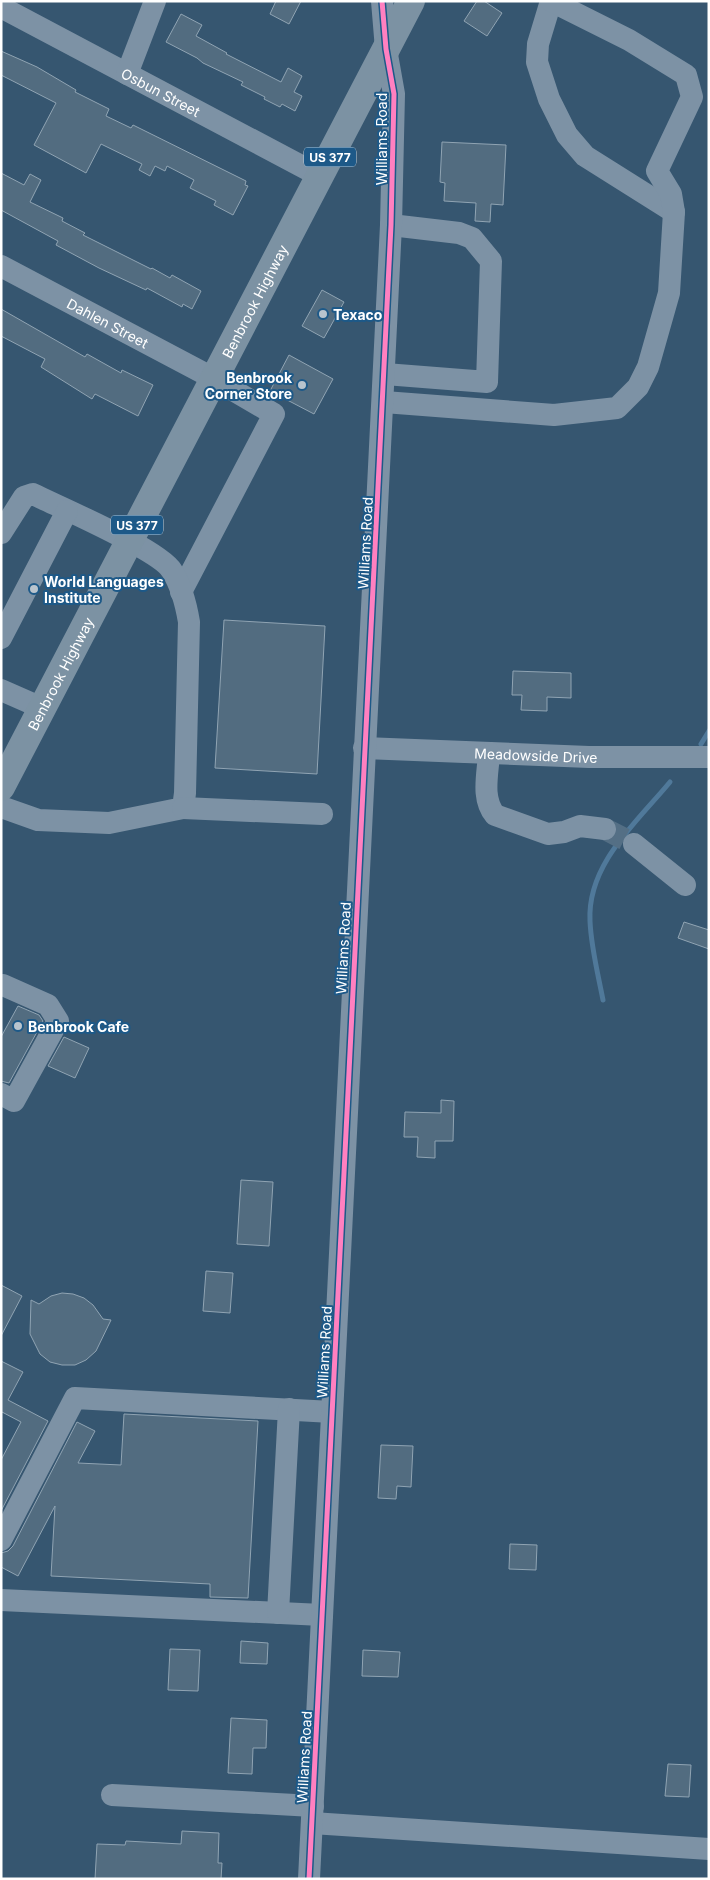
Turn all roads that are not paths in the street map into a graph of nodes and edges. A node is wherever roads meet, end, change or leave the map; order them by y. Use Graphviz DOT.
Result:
graph roads {
  1 [pos="155,1"];
  2 [pos="411,1"];
  3 [pos="551,1"];
  4 [pos="1,7"];
  5 [pos="382,10"];
  6 [pos="386,49"];
  7 [pos="127,74"];
  8 [pos="320,176"];
  9 [pos="674,212"];
  10 [pos="391,225"];
  11 [pos="1,266"];
  12 [pos="385,374"];
  13 [pos="214,379"];
  14 [pos="384,402"];
  15 [pos="67,511"];
  16 [pos="1,533"];
  17 [pos="126,540"];
  18 [pos="181,592"];
  19 [pos="1,638"];
  20 [pos="1,690"];
  21 [pos="42,708"];
  22 [pos="364,748"];
  23 [pos="489,753"];
  24 [pos="709,757"];
  25 [pos="1,787"];
  26 [pos="1,807"];
  27 [pos="183,808"];
  28 [pos="322,814"];
  29 [pos="605,828"];
  30 [pos="634,844"];
  31 [pos="685,884"];
  32 [pos="2,986"];
  33 [pos="1,1094"];
  34 [pos="289,1409"];
  35 [pos="332,1412"];
  36 [pos="1,1540"];
  37 [pos="1,1600"];
  38 [pos="278,1613"];
  39 [pos="322,1615"];
  40 [pos="112,1795"];
  41 [pos="312,1815"];
  42 [pos="709,1849"];
  43 [pos="309,1879"];
  1 -- 7 [label="street"];
  2 -- 6 [label="main road, Benbrook Highway / US 377"];
  3 -- 9 [label="street"];
  3 -- 9 [label="street"];
  4 -- 7 [label="street, Osbun Street"];
  5 -- 6 [label="street, Williams Road"];
  6 -- 8 [label="main road, Benbrook Highway / US 377"];
  6 -- 10 [label="street, Williams Road"];
  7 -- 8 [label="street, Osbun Street"];
  8 -- 13 [label="main road, Benbrook Highway / US 377"];
  9 -- 14 [label="street"];
  10 -- 12 [label="street, Williams Road"];
  10 -- 12 [label="street"];
  11 -- 13 [label="street, Dahlen Street"];
  12 -- 14 [label="street, Williams Road"];
  13 -- 17 [label="main road, Benbrook Highway / US 377"];
  13 -- 18 [label="street, Dahlen Street"];
  14 -- 22 [label="street, Williams Road"];
  15 -- 16 [label="street"];
  15 -- 17 [label="street"];
  15 -- 19 [label="street"];
  17 -- 18 [label="street"];
  17 -- 21 [label="main road, Benbrook Highway / US 377"];
  18 -- 27 [label="street"];
  20 -- 21 [label="street"];
  21 -- 25 [label="main road, Benbrook Highway / US 377"];
  22 -- 23 [label="street, Meadowside Drive"];
  22 -- 35 [label="street, Williams Road"];
  23 -- 24 [label="street, Meadowside Drive"];
  23 -- 29 [label="street"];
  26 -- 27 [label="street"];
  27 -- 28 [label="street"];
  30 -- 31 [label="street"];
  32 -- 33 [label="street"];
  34 -- 35 [label="street"];
  34 -- 36 [label="street"];
  34 -- 38 [label="street"];
  35 -- 39 [label="street, Williams Road"];
  37 -- 38 [label="street"];
  38 -- 39 [label="street"];
  39 -- 41 [label="street, Williams Road"];
  40 -- 41 [label="street"];
  41 -- 42 [label="street"];
  41 -- 43 [label="street, Williams Road"];
}
